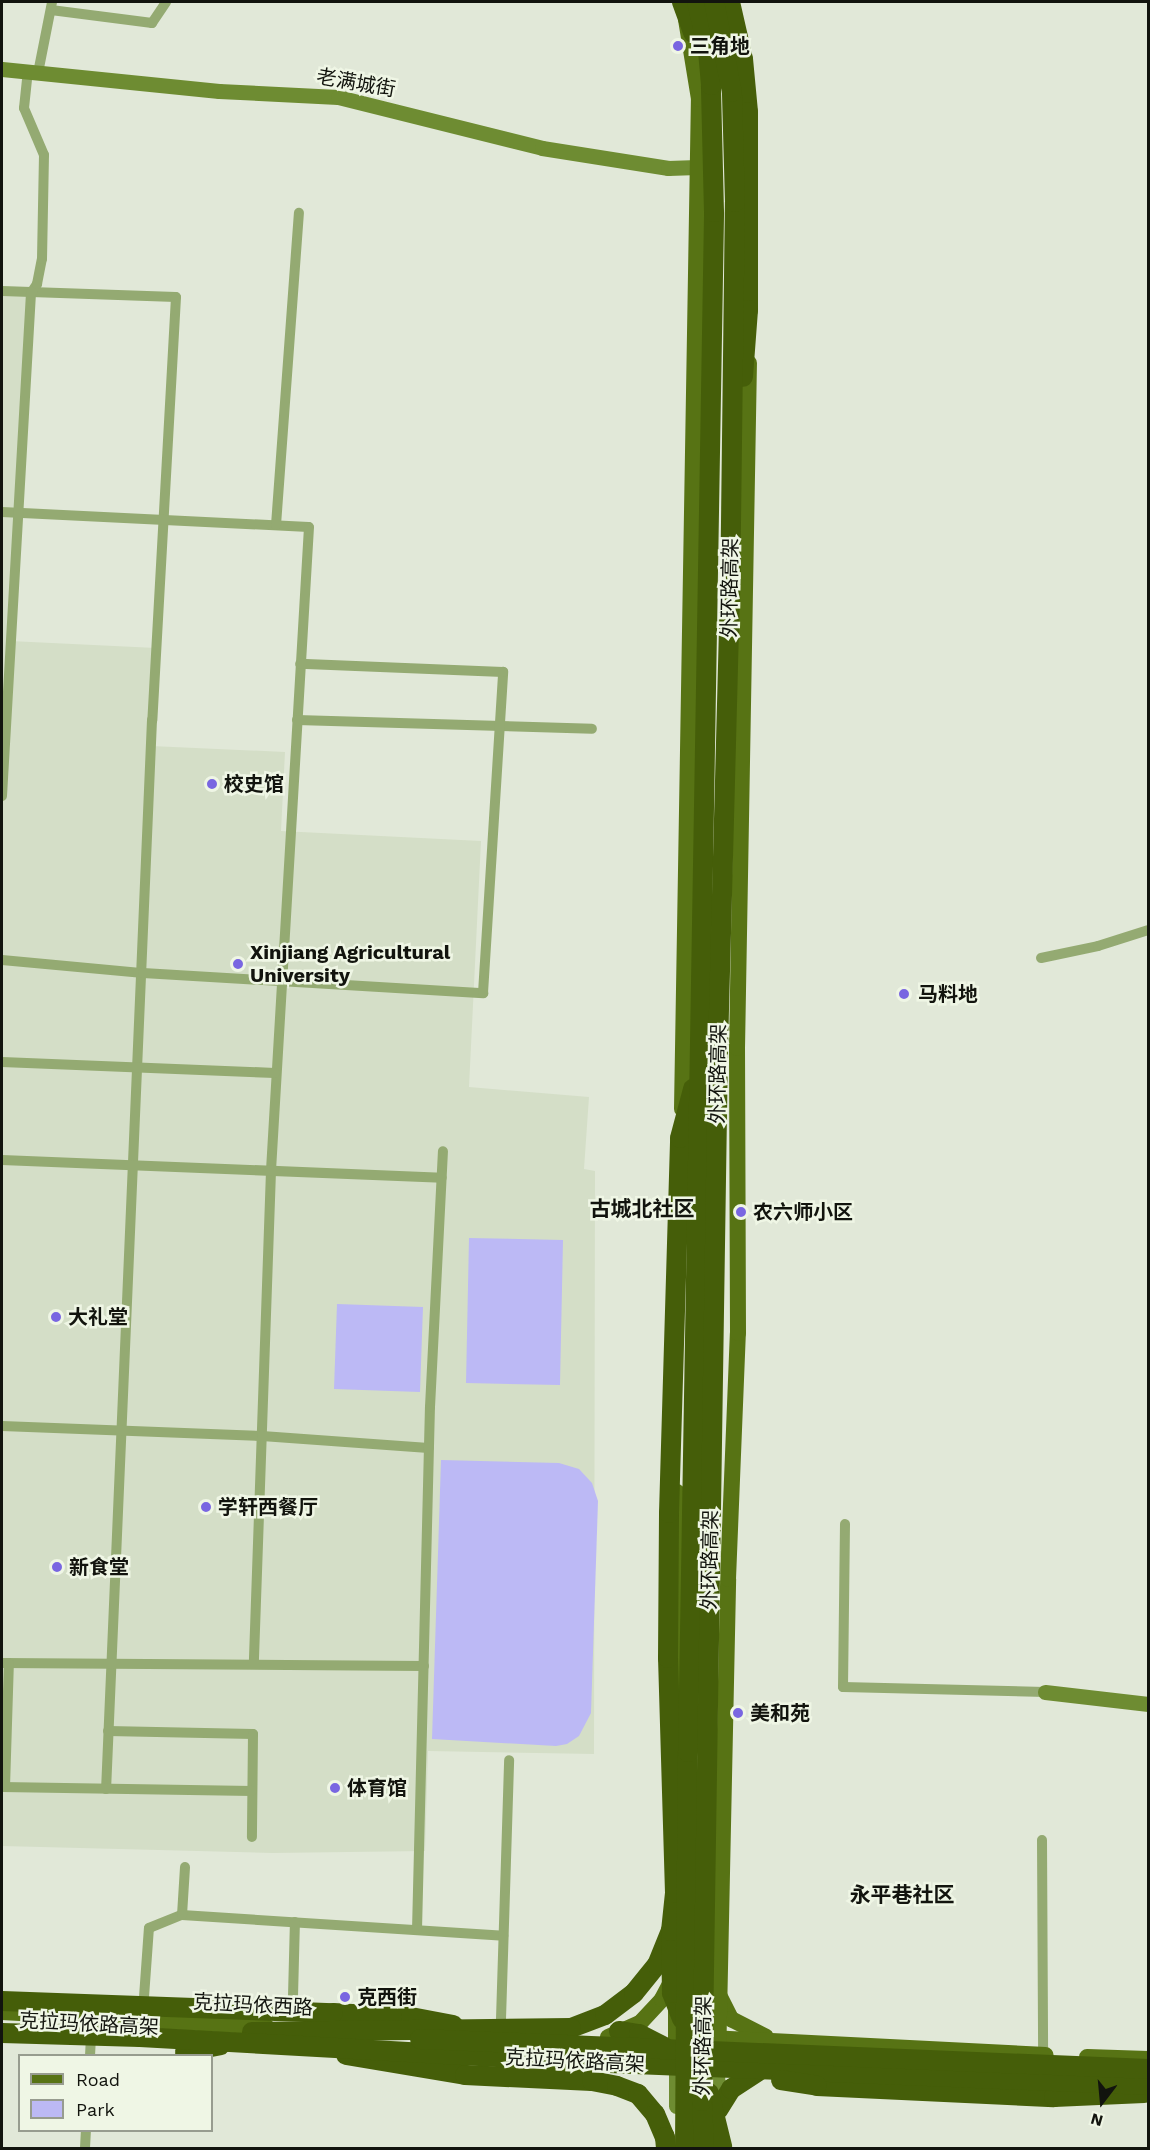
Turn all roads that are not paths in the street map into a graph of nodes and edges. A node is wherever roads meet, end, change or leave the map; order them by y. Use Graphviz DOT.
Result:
graph roads {
  1 [pos="166,2"];
  2 [pos="682,2"];
  3 [pos="697,2"];
  4 [pos="714,2"];
  5 [pos="725,2"];
  6 [pos="730,2"];
  7 [pos="52,6"];
  8 [pos="2,69"];
  9 [pos="33,73"];
  10 [pos="711,85"];
  11 [pos="698,167"];
  12 [pos="299,213"];
  13 [pos="2,291"];
  14 [pos="31,293"];
  15 [pos="732,441"];
  16 [pos="2,512"];
  17 [pos="17,512"];
  18 [pos="163,520"];
  19 [pos="276,525"];
  20 [pos="300,664"];
  21 [pos="297,720"];
  22 [pos="500,729"];
  23 [pos="592,729"];
  24 [pos="2,796"];
  25 [pos="1149,930"];
  26 [pos="1041,958"];
  27 [pos="2,960"];
  28 [pos="142,973"];
  29 [pos="282,981"];
  30 [pos="700,1059"];
  31 [pos="2,1062"];
  32 [pos="138,1068"];
  33 [pos="275,1073"];
  34 [pos="443,1151"];
  35 [pos="2,1160"];
  36 [pos="133,1166"];
  37 [pos="271,1171"];
  38 [pos="442,1178"];
  39 [pos="2,1426"];
  40 [pos="121,1431"];
  41 [pos="262,1436"];
  42 [pos="429,1448"];
  43 [pos="845,1524"];
  44 [pos="5,1663"];
  45 [pos="111,1664"];
  46 [pos="254,1664"];
  47 [pos="424,1666"];
  48 [pos="1045,1692"];
  49 [pos="1149,1704"];
  50 [pos="108,1731"];
  51 [pos="509,1760"];
  52 [pos="3,1787"];
  53 [pos="106,1789"];
  54 [pos="252,1791"];
  55 [pos="252,1837"];
  56 [pos="1042,1840"];
  57 [pos="185,1867"];
  58 [pos="182,1915"];
  59 [pos="295,1922"];
  60 [pos="417,1930"];
  61 [pos="671,1931"];
  62 [pos="503,1936"];
  63 [pos="676,1972"];
  64 [pos="293,1996"];
  65 [pos="719,1996"];
  66 [pos="2,2001"];
  67 [pos="2,2012"];
  68 [pos="501,2019"];
  69 [pos="2,2020"];
  70 [pos="141,2020"];
  71 [pos="571,2028"];
  72 [pos="2,2034"];
  73 [pos="237,2036"];
  74 [pos="511,2037"];
  75 [pos="608,2037"];
  76 [pos="676,2037"];
  77 [pos="91,2038"];
  78 [pos="718,2039"];
  79 [pos="778,2042"];
  80 [pos="2,2043"];
  81 [pos="305,2046"];
  82 [pos="90,2054"];
  83 [pos="1043,2055"];
  84 [pos="1149,2059"];
  85 [pos="676,2067"];
  86 [pos="717,2068"];
  87 [pos="760,2070"];
  88 [pos="1149,2070"];
  89 [pos="1149,2086"];
  90 [pos="1149,2092"];
  91 [pos="717,2110"];
  92 [pos="86,2132"];
  93 [pos="85,2148"];
  94 [pos="666,2148"];
  95 [pos="676,2148"];
  96 [pos="685,2148"];
  97 [pos="704,2148"];
  98 [pos="717,2148"];
  99 [pos="722,2148"];
  1 -- 7 [label="street"];
  2 -- 10 [label="highway, bridge"];
  2 -- 11 [label="main road"];
  3 -- 10 [label="highway, 外环路高架, bridge"];
  4 -- 15 [label="highway, 外环路高架, bridge"];
  5 -- 65 [label="main road"];
  6 -- 15 [label="highway, bridge"];
  7 -- 9 [label="street"];
  8 -- 9 [label="street, 老满城街"];
  9 -- 11 [label="street, 老满城街"];
  9 -- 14 [label="street"];
  10 -- 30 [label="highway, 外环路高架, bridge"];
  11 -- 63 [label="main road"];
  12 -- 19 [label="street"];
  13 -- 14 [label="street"];
  14 -- 17 [label="street"];
  14 -- 18 [label="street"];
  15 -- 97 [label="highway, 外环路高架, bridge"];
  16 -- 17 [label="street"];
  17 -- 18 [label="street"];
  17 -- 24 [label="street"];
  18 -- 19 [label="street"];
  18 -- 28 [label="street"];
  19 -- 20 [label="street"];
  20 -- 21 [label="street"];
  20 -- 22 [label="street"];
  21 -- 22 [label="street"];
  21 -- 29 [label="street"];
  22 -- 23 [label="street"];
  22 -- 29 [label="street"];
  25 -- 26 [label="street"];
  27 -- 28 [label="street"];
  28 -- 29 [label="street"];
  28 -- 32 [label="street"];
  29 -- 33 [label="street"];
  30 -- 61 [label="highway, bridge"];
  30 -- 96 [label="highway, 外环路高架, bridge"];
  31 -- 32 [label="street"];
  32 -- 33 [label="street"];
  32 -- 36 [label="street"];
  33 -- 37 [label="street"];
  34 -- 38 [label="street"];
  35 -- 36 [label="street"];
  36 -- 37 [label="street"];
  36 -- 40 [label="street"];
  37 -- 38 [label="street"];
  37 -- 41 [label="street"];
  38 -- 42 [label="street"];
  39 -- 40 [label="street"];
  40 -- 41 [label="street"];
  40 -- 45 [label="street"];
  41 -- 42 [label="street"];
  41 -- 46 [label="street"];
  42 -- 47 [label="street"];
  43 -- 48 [label="street"];
  44 -- 45 [label="street"];
  44 -- 52 [label="street"];
  45 -- 46 [label="street"];
  45 -- 50 [label="street"];
  46 -- 47 [label="street"];
  47 -- 60 [label="street"];
  48 -- 49 [label="street"];
  50 -- 53 [label="street"];
  50 -- 54 [label="street"];
  51 -- 62 [label="street"];
  52 -- 53 [label="street"];
  53 -- 54 [label="street"];
  54 -- 55 [label="street"];
  56 -- 83 [label="street"];
  57 -- 58 [label="street"];
  58 -- 59 [label="street"];
  58 -- 70 [label="street"];
  59 -- 60 [label="street"];
  59 -- 64 [label="street"];
  60 -- 62 [label="street"];
  61 -- 71 [label="highway, bridge"];
  61 -- 90 [label="highway, bridge"];
  62 -- 68 [label="street"];
  63 -- 75 [label="main road"];
  63 -- 76 [label="main road"];
  65 -- 78 [label="main road"];
  65 -- 79 [label="main road"];
  66 -- 74 [label="highway, bridge"];
  67 -- 70 [label="main road, 克拉玛依西路"];
  69 -- 73 [label="highway, 克拉玛依路高架"];
  70 -- 74 [label="main road, 克拉玛依西路"];
  71 -- 73 [label="highway, bridge"];
  71 -- 99 [label="highway, bridge"];
  72 -- 77 [label="main road, 克拉玛依西路"];
  72 -- 81 [label="highway, 克拉玛依路高架, bridge"];
  73 -- 77 [label="main road, 克拉玛依西路"];
  73 -- 80 [label="highway"];
  73 -- 85 [label="main road, 克拉玛依西路"];
  73 -- 88 [label="highway, 克拉玛依路高架, bridge"];
  74 -- 75 [label="main road, 克拉玛依西路"];
  75 -- 76 [label="main road, 克拉玛依西路"];
  76 -- 78 [label="main road, 克拉玛依西路"];
  76 -- 85 [label="main road"];
  77 -- 82 [label="street"];
  78 -- 79 [label="main road, 克拉玛依西路"];
  78 -- 86 [label="main road"];
  79 -- 83 [label="main road, 克拉玛依西路"];
  81 -- 89 [label="highway, 克拉玛依路高架, bridge"];
  81 -- 94 [label="highway, bridge"];
  83 -- 84 [label="main road, 克拉玛依西路"];
  85 -- 86 [label="main road, 克拉玛依西路"];
  85 -- 95 [label="street"];
  86 -- 87 [label="main road, 克拉玛依西路"];
  86 -- 91 [label="street"];
  87 -- 89 [label="main road, 克拉玛依西路"];
  87 -- 91 [label="highway"];
  91 -- 98 [label="street"];
  92 -- 93 [label="street"];
}
